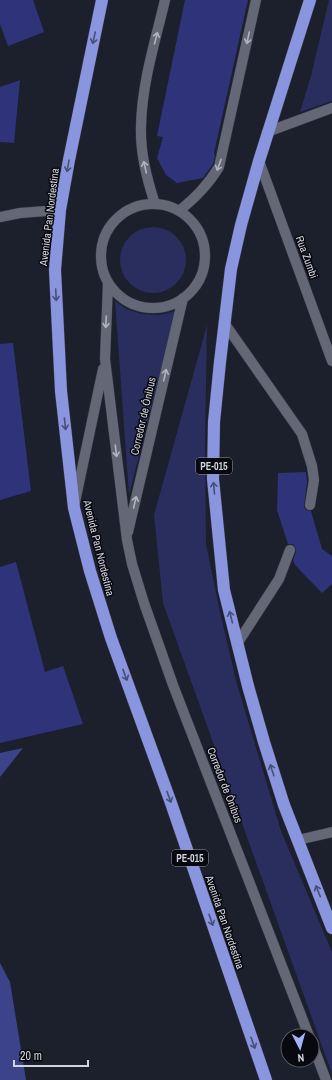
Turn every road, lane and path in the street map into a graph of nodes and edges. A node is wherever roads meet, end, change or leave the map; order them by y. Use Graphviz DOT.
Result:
graph roads {
  1 [pos="102,0"];
  2 [pos="165,0"];
  3 [pos="256,0"];
  4 [pos="310,0"];
  5 [pos="332,108"];
  6 [pos="267,132"];
  7 [pos="259,161"];
  8 [pos="155,204"];
  9 [pos="60,210"];
  10 [pos="179,211"];
  11 [pos="0,217"];
  12 [pos="108,283"];
  13 [pos="183,298"];
  14 [pos="224,324"];
  15 [pos="105,359"];
  16 [pos="332,361"];
  17 [pos="310,506"];
  18 [pos="74,508"];
  19 [pos="127,540"];
  20 [pos="290,550"];
  21 [pos="237,644"];
  22 [pos="332,832"];
  23 [pos="298,840"];
  24 [pos="332,928"];
  25 [pos="306,1028"];
  26 [pos="320,1065"];
  27 [pos="266,1080"];
  28 [pos="326,1080"];
  1 -- 9 [label="highway, Avenida Pan Nordestina / PE-015, one-way"];
  8 -- 2 [label="street, one-way"];
  3 -- 10 [label="street, one-way"];
  4 -- 6 [label="highway, PE-015"];
  5 -- 6 [label="street"];
  6 -- 7 [label="highway, PE-015"];
  7 -- 14 [label="highway, PE-015"];
  7 -- 16 [label="street, Rua Zumbi"];
  8 -- 10 [label="street, Corredor de Ônibus"];
  8 -- 12 [label="street, Corredor de Ônibus"];
  9 -- 11 [label="street"];
  9 -- 18 [label="highway, Avenida Pan Nordestina / PE-015, one-way"];
  10 -- 13 [label="street, Corredor de Ônibus"];
  12 -- 13 [label="street, Corredor de Ônibus"];
  12 -- 15 [label="street, Corredor de Ônibus, one-way"];
  19 -- 13 [label="street, Corredor de Ônibus, one-way"];
  14 -- 17 [label="street"];
  21 -- 14 [label="highway, PE-015, one-way"];
  15 -- 18 [label="street, Corredor de Ônibus"];
  15 -- 19 [label="street, Corredor de Ônibus, one-way"];
  18 -- 27 [label="highway, Avenida Pan Nordestina / PE-015, one-way"];
  19 -- 25 [label="street, Corredor de Ônibus"];
  20 -- 21 [label="street"];
  23 -- 21 [label="highway, PE-015, one-way"];
  22 -- 23 [label="street"];
  24 -- 23 [label="highway, PE-015, one-way"];
  26 -- 28 [label="street"];
}
